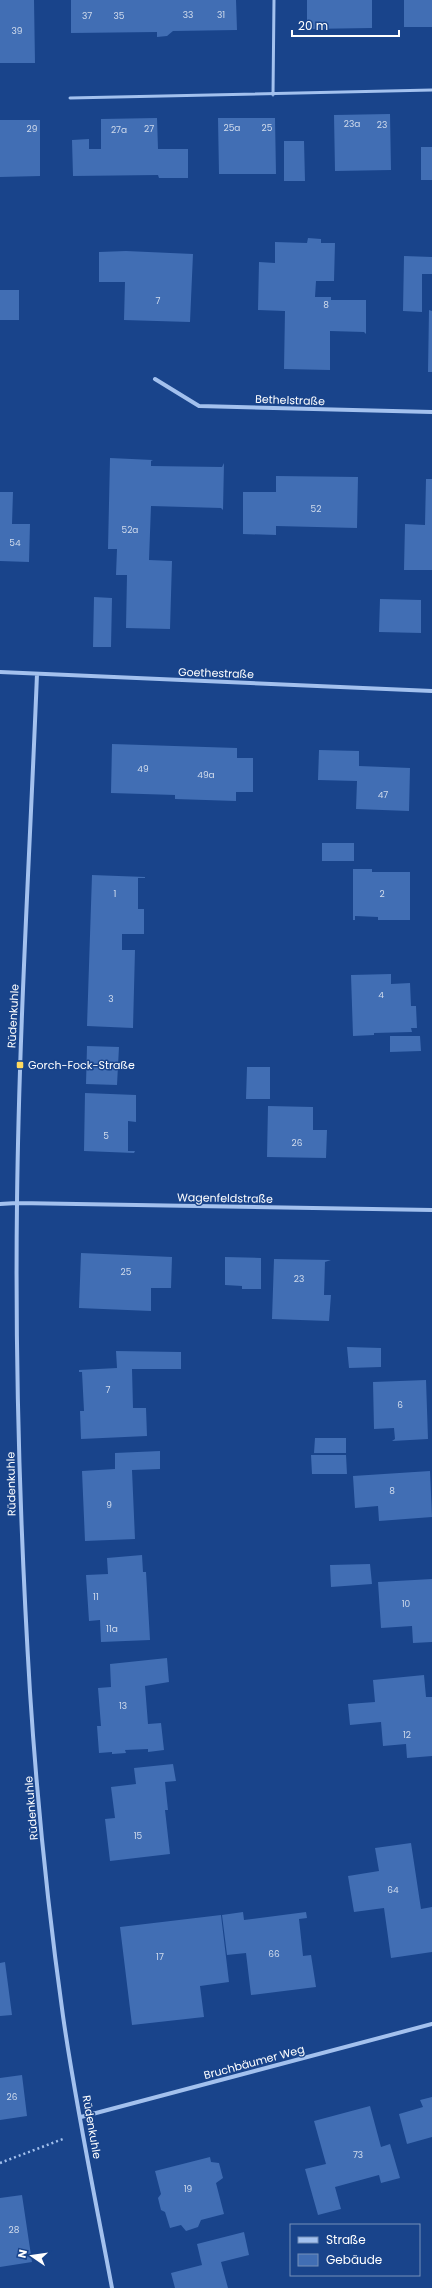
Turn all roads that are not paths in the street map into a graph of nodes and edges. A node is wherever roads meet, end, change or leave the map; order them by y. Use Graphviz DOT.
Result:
graph roads {
  1 [pos="274,0"];
  2 [pos="432,90"];
  3 [pos="273,95"];
  4 [pos="70,98"];
  5 [pos="155,379"];
  6 [pos="432,412"];
  7 [pos="0,672"];
  8 [pos="38,674"];
  9 [pos="432,691"];
  10 [pos="17,1203"];
  11 [pos="0,1204"];
  12 [pos="432,1210"];
  13 [pos="432,2024"];
  14 [pos="81,2117"];
  15 [pos="112,2288"];
  1 -- 3 [label="lane"];
  2 -- 3 [label="lane"];
  3 -- 4 [label="lane"];
  5 -- 6 [label="street, Bethelstraße"];
  7 -- 8 [label="street, Goethestraße"];
  8 -- 9 [label="street, Goethestraße"];
  8 -- 10 [label="street, Rüdenkuhle"];
  10 -- 11 [label="street"];
  10 -- 12 [label="street, Wagenfeldstraße"];
  10 -- 14 [label="street, Rüdenkuhle"];
  13 -- 14 [label="street, Bruchbäumer Weg"];
  14 -- 15 [label="street, Rüdenkuhle"];
}
